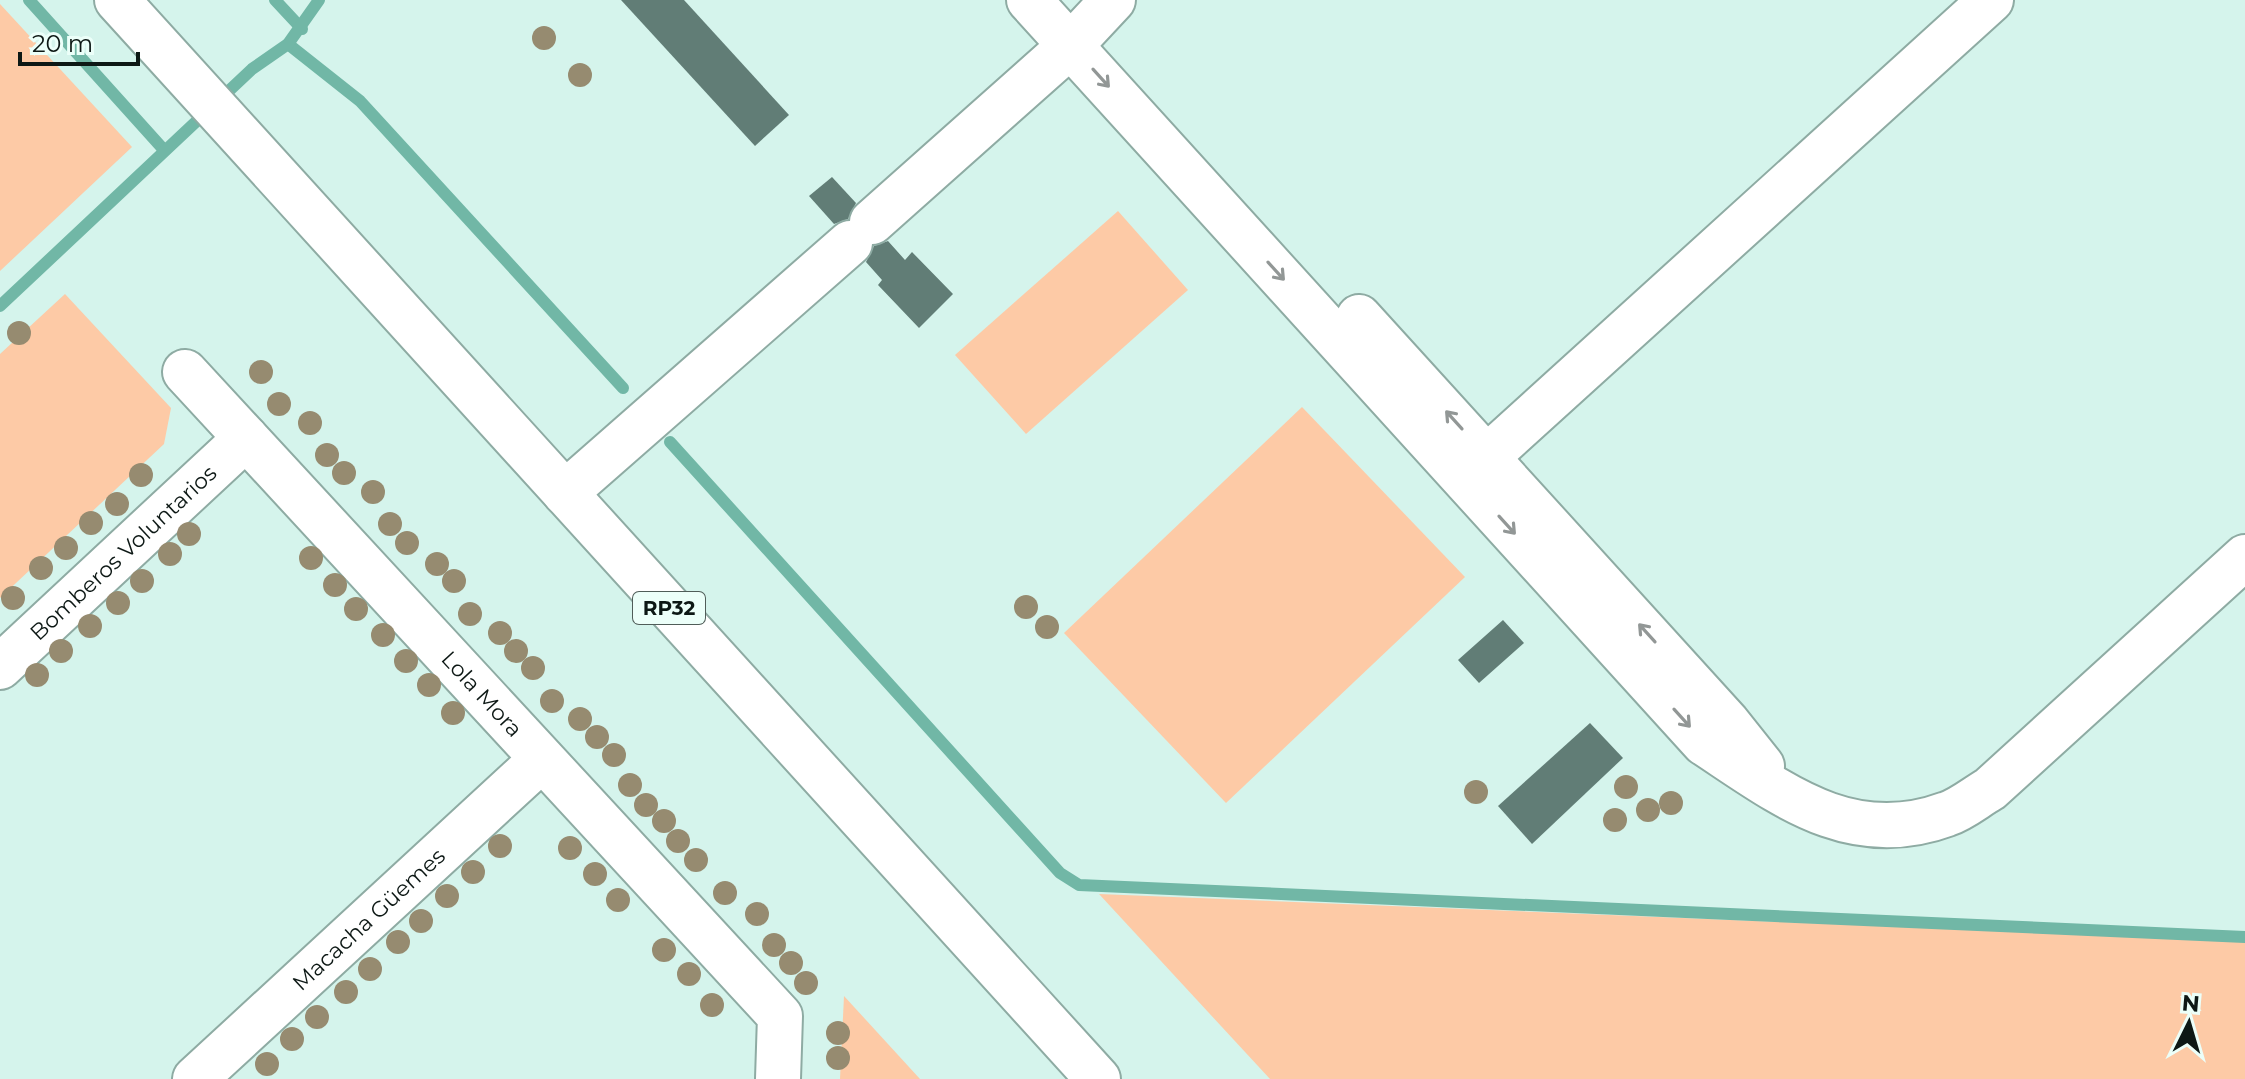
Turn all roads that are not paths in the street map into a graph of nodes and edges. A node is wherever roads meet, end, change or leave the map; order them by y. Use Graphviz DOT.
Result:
graph roads {
  1 [pos="117,0"];
  2 [pos="1029,0"];
  3 [pos="1991,0"];
  4 [pos="1086,17"];
  5 [pos="185,372"];
  6 [pos="246,438"];
  7 [pos="1476,468"];
  8 [pos="565,493"];
  9 [pos="2245,557"];
  10 [pos="0,667"];
  11 [pos="541,760"];
  12 [pos="195,1079"];
  13 [pos="778,1079"];
  14 [pos="1098,1079"];
  1 -- 8 [label="street, RP32"];
  2 -- 4 [label="street"];
  3 -- 7 [label="street"];
  4 -- 7 [label="street"];
  4 -- 8 [label="street"];
  5 -- 6 [label="street, Lola Mora"];
  6 -- 10 [label="street, Bomberos Voluntarios"];
  6 -- 11 [label="street, Lola Mora"];
  7 -- 9 [label="street"];
  8 -- 14 [label="street, RP32"];
  11 -- 12 [label="street, Macacha Güemes"];
  11 -- 13 [label="street, Lola Mora"];
}
